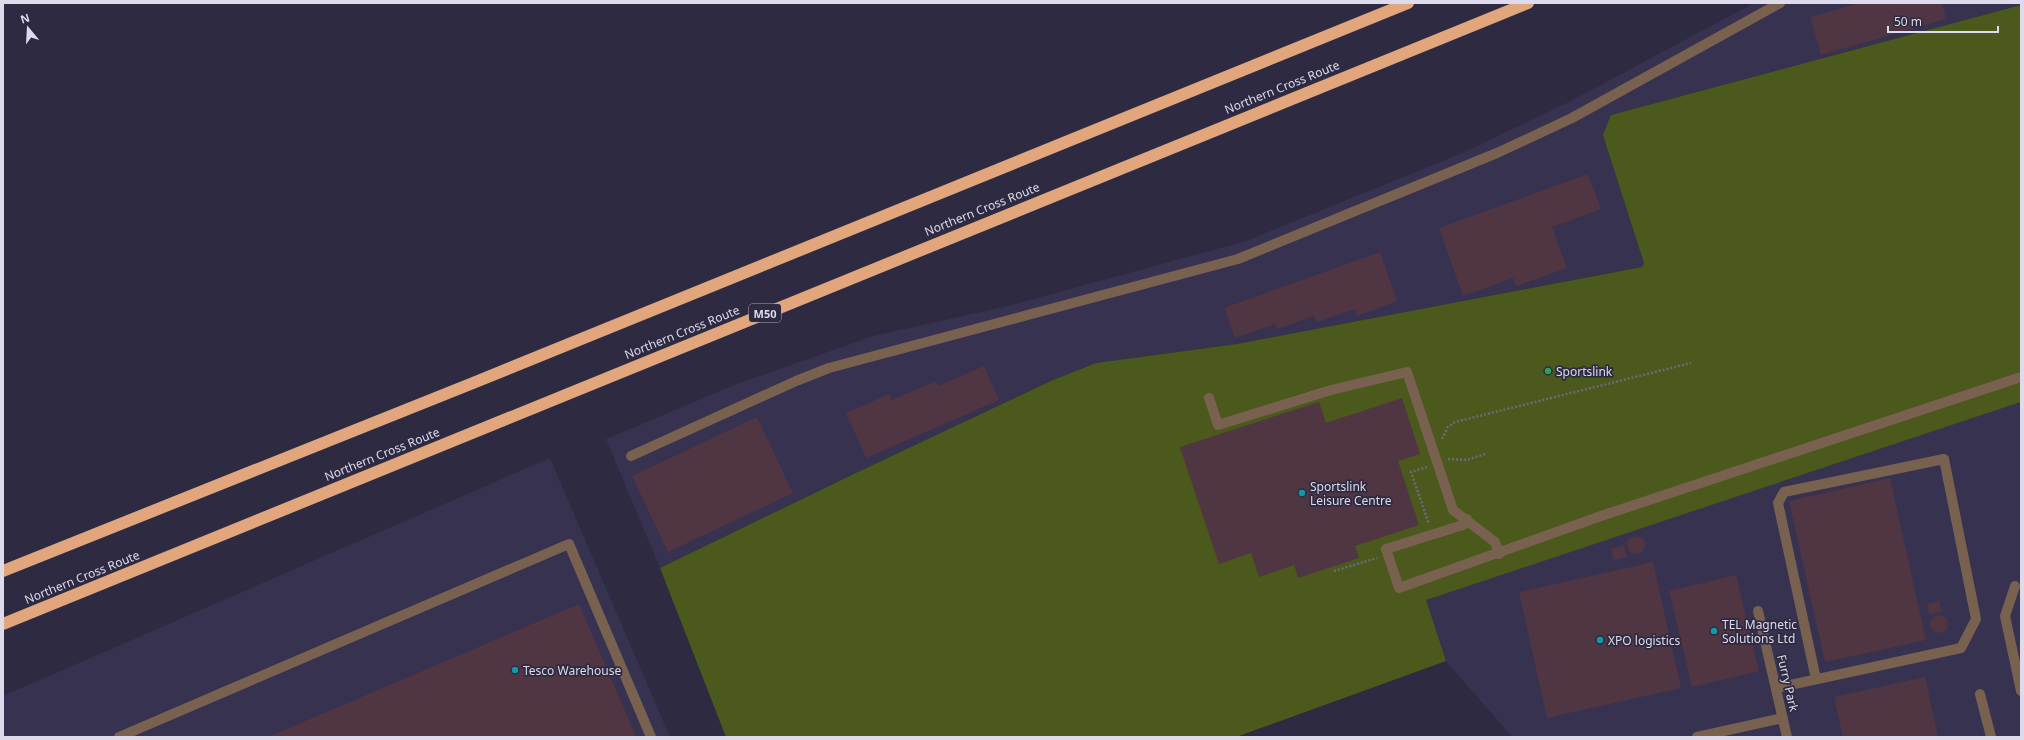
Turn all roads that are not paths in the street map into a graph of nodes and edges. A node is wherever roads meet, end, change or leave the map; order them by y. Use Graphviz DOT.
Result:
graph roads {
  1 [pos="1408,3"];
  2 [pos="1528,3"];
  3 [pos="1780,3"];
  4 [pos="2021,376"];
  5 [pos="1209,398"];
  6 [pos="631,456"];
  7 [pos="1467,519"];
  8 [pos="1499,554"];
  9 [pos="3,571"];
  10 [pos="2015,586"];
  11 [pos="1758,611"];
  12 [pos="3,624"];
  13 [pos="1816,679"];
  14 [pos="1776,688"];
  15 [pos="2021,691"];
  16 [pos="1980,694"];
  17 [pos="1783,718"];
  18 [pos="119,737"];
  19 [pos="652,737"];
  20 [pos="1697,737"];
  21 [pos="1787,737"];
  22 [pos="1991,737"];
  1 -- 9 [label="highway"];
  2 -- 12 [label="highway, Northern Cross Route / M50"];
  3 -- 6 [label="lane"];
  4 -- 8 [label="lane"];
  5 -- 7 [label="lane"];
  7 -- 8 [label="lane"];
  7 -- 8 [label="lane"];
  10 -- 15 [label="lane"];
  11 -- 14 [label="lane, Furry Park"];
  13 -- 13 [label="lane"];
  13 -- 14 [label="lane"];
  14 -- 17 [label="lane, Furry Park"];
  16 -- 22 [label="lane"];
  17 -- 20 [label="lane"];
  17 -- 21 [label="lane, Furry Park"];
  18 -- 19 [label="lane"];
}
